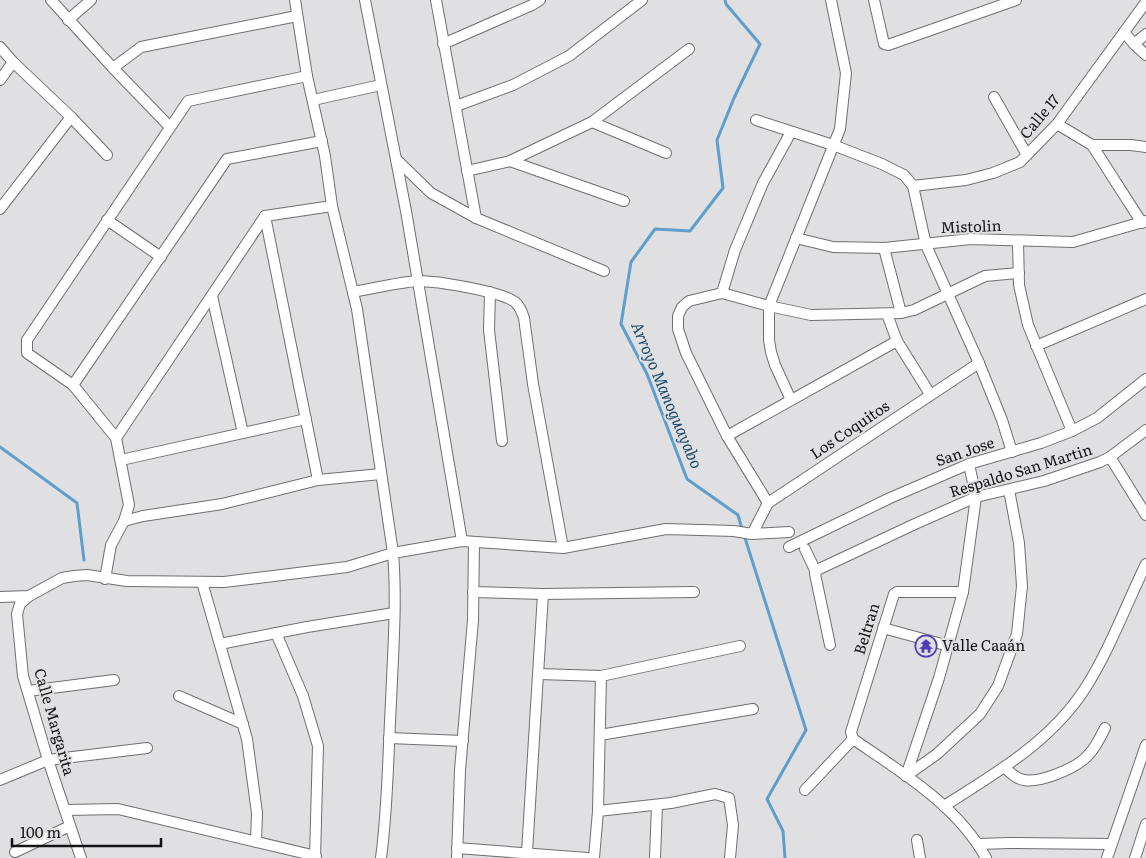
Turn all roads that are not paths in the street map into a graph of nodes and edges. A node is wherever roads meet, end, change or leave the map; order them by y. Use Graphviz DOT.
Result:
graph roads {
  1 [pos="51,0"];
  2 [pos="91,0"];
  3 [pos="295,0"];
  4 [pos="365,0"];
  5 [pos="436,0"];
  6 [pos="540,0"];
  7 [pos="642,0"];
  8 [pos="831,0"];
  9 [pos="874,0"];
  10 [pos="1016,0"];
  11 [pos="1146,2"];
  12 [pos="298,16"];
  13 [pos="68,20"];
  14 [pos="1124,32"];
  15 [pos="1146,34"];
  16 [pos="444,44"];
  17 [pos="1134,44"];
  18 [pos="0,46"];
  19 [pos="689,49"];
  20 [pos="1146,55"];
  21 [pos="13,62"];
  22 [pos="112,68"];
  23 [pos="307,76"];
  24 [pos="0,80"];
  25 [pos="381,85"];
  26 [pos="994,97"];
  27 [pos="313,100"];
  28 [pos="456,106"];
  29 [pos="71,117"];
  30 [pos="756,120"];
  31 [pos="592,122"];
  32 [pos="1057,124"];
  33 [pos="169,126"];
  34 [pos="791,132"];
  35 [pos="322,141"];
  36 [pos="833,145"];
  37 [pos="1092,146"];
  38 [pos="1146,147"];
  39 [pos="666,153"];
  40 [pos="107,155"];
  41 [pos="1027,155"];
  42 [pos="396,159"];
  43 [pos="510,161"];
  44 [pos="466,171"];
  45 [pos="913,186"];
  46 [pos="624,201"];
  47 [pos="332,206"];
  48 [pos="0,209"];
  49 [pos="265,216"];
  50 [pos="476,218"];
  51 [pos="107,220"];
  52 [pos="1144,222"];
  53 [pos="796,238"];
  54 [pos="1018,241"];
  55 [pos="926,245"];
  56 [pos="884,248"];
  57 [pos="161,257"];
  58 [pos="604,271"];
  59 [pos="1019,273"];
  60 [pos="418,281"];
  61 [pos="353,292"];
  62 [pos="490,292"];
  63 [pos="722,293"];
  64 [pos="947,294"];
  65 [pos="212,296"];
  66 [pos="1146,299"];
  67 [pos="769,306"];
  68 [pos="901,313"];
  69 [pos="888,314"];
  70 [pos="897,342"];
  71 [pos="1036,346"];
  72 [pos="978,362"];
  73 [pos="1146,379"];
  74 [pos="73,385"];
  75 [pos="930,394"];
  76 [pos="792,400"];
  77 [pos="306,419"];
  78 [pos="1072,431"];
  79 [pos="1145,432"];
  80 [pos="243,433"];
  81 [pos="727,436"];
  82 [pos="116,438"];
  83 [pos="502,440"];
  84 [pos="1012,452"];
  85 [pos="1110,457"];
  86 [pos="121,460"];
  87 [pos="969,464"];
  88 [pos="381,474"];
  89 [pos="318,480"];
  90 [pos="1009,490"];
  91 [pos="976,497"];
  92 [pos="768,503"];
  93 [pos="1146,516"];
  94 [pos="124,521"];
  95 [pos="789,532"];
  96 [pos="752,534"];
  97 [pos="462,541"];
  98 [pos="474,542"];
  99 [pos="789,547"];
  100 [pos="563,548"];
  101 [pos="805,549"];
  102 [pos="392,553"];
  103 [pos="1146,564"];
  104 [pos="816,571"];
  105 [pos="105,579"];
  106 [pos="202,582"];
  107 [pos="473,592"];
  108 [pos="694,592"];
  109 [pos="963,592"];
  110 [pos="542,594"];
  111 [pos="28,596"];
  112 [pos="0,597"];
  113 [pos="394,613"];
  114 [pos="883,628"];
  115 [pos="276,633"];
  116 [pos="220,644"];
  117 [pos="830,645"];
  118 [pos="740,646"];
  119 [pos="949,646"];
  120 [pos="539,674"];
  121 [pos="601,676"];
  122 [pos="114,680"];
  123 [pos="28,691"];
  124 [pos="179,696"];
  125 [pos="753,709"];
  126 [pos="243,724"];
  127 [pos="1105,728"];
  128 [pos="600,735"];
  129 [pos="389,738"];
  130 [pos="853,740"];
  131 [pos="463,741"];
  132 [pos="1146,745"];
  133 [pos="147,748"];
  134 [pos="48,760"];
  135 [pos="1005,768"];
  136 [pos="906,776"];
  137 [pos="0,780"];
  138 [pos="805,790"];
  139 [pos="656,805"];
  140 [pos="944,806"];
  141 [pos="65,810"];
  142 [pos="598,811"];
  143 [pos="1146,824"];
  144 [pos="70,826"];
  145 [pos="917,840"];
  146 [pos="256,842"];
  147 [pos="978,844"];
  148 [pos="1110,844"];
  149 [pos="1143,846"];
  150 [pos="15,852"];
  151 [pos="527,852"];
  152 [pos="457,853"];
  153 [pos="316,857"];
  154 [pos="81,858"];
  155 [pos="381,858"];
  156 [pos="588,858"];
  157 [pos="594,858"];
  158 [pos="655,858"];
  159 [pos="730,858"];
  160 [pos="920,858"];
  161 [pos="986,858"];
  162 [pos="1106,858"];
  163 [pos="1135,858"];
  1 -- 13 [label="street"];
  2 -- 13 [label="street"];
  3 -- 12 [label="street"];
  4 -- 25 [label="street"];
  5 -- 16 [label="street"];
  6 -- 16 [label="street"];
  7 -- 28 [label="street"];
  8 -- 36 [label="street"];
  9 -- 10 [label="street"];
  11 -- 14 [label="street, Calle 17"];
  12 -- 22 [label="street"];
  12 -- 23 [label="street"];
  13 -- 22 [label="street"];
  14 -- 17 [label="street"];
  14 -- 32 [label="street, Calle 17"];
  15 -- 17 [label="street"];
  16 -- 28 [label="street"];
  17 -- 20 [label="street"];
  18 -- 21 [label="street"];
  19 -- 31 [label="street"];
  21 -- 24 [label="street"];
  21 -- 29 [label="street"];
  22 -- 33 [label="street"];
  23 -- 27 [label="street"];
  23 -- 33 [label="street"];
  25 -- 27 [label="street"];
  25 -- 42 [label="street"];
  26 -- 41 [label="street"];
  27 -- 35 [label="street"];
  28 -- 44 [label="street"];
  29 -- 40 [label="street"];
  29 -- 48 [label="street"];
  30 -- 34 [label="street"];
  31 -- 39 [label="street"];
  31 -- 43 [label="street"];
  32 -- 37 [label="street"];
  32 -- 41 [label="street, Calle 17"];
  33 -- 51 [label="street"];
  34 -- 36 [label="street"];
  34 -- 63 [label="street"];
  35 -- 47 [label="street"];
  35 -- 57 [label="street"];
  36 -- 45 [label="street"];
  36 -- 53 [label="street"];
  37 -- 38 [label="street"];
  37 -- 52 [label="street"];
  41 -- 45 [label="street, Calle 17"];
  42 -- 50 [label="street"];
  42 -- 60 [label="street"];
  43 -- 44 [label="street"];
  43 -- 46 [label="street"];
  44 -- 50 [label="street"];
  45 -- 55 [label="street"];
  47 -- 49 [label="street"];
  47 -- 61 [label="street"];
  49 -- 65 [label="street"];
  49 -- 77 [label="street"];
  50 -- 58 [label="street"];
  51 -- 57 [label="street"];
  51 -- 74 [label="street"];
  52 -- 54 [label="street, Mistolin"];
  53 -- 56 [label="street, Mistolin"];
  53 -- 67 [label="street"];
  54 -- 55 [label="street, Mistolin"];
  54 -- 59 [label="street"];
  55 -- 56 [label="street, Mistolin"];
  55 -- 64 [label="street"];
  56 -- 68 [label="street"];
  57 -- 74 [label="street"];
  59 -- 64 [label="street"];
  59 -- 71 [label="street"];
  60 -- 61 [label="street"];
  60 -- 62 [label="street"];
  60 -- 97 [label="street"];
  61 -- 88 [label="street"];
  62 -- 83 [label="street"];
  62 -- 100 [label="street"];
  63 -- 67 [label="street"];
  63 -- 81 [label="street"];
  64 -- 68 [label="street"];
  64 -- 72 [label="street"];
  65 -- 80 [label="street"];
  65 -- 82 [label="street"];
  66 -- 71 [label="street"];
  67 -- 69 [label="street"];
  67 -- 76 [label="street"];
  68 -- 69 [label="street"];
  69 -- 70 [label="street"];
  70 -- 75 [label="street"];
  70 -- 76 [label="street"];
  71 -- 78 [label="street"];
  72 -- 75 [label="street, Los Coquitos"];
  72 -- 84 [label="street"];
  73 -- 78 [label="street, San Jose"];
  74 -- 82 [label="street"];
  75 -- 92 [label="street, Los Coquitos"];
  76 -- 81 [label="street"];
  77 -- 80 [label="street"];
  77 -- 89 [label="street"];
  78 -- 84 [label="street, San Jose"];
  79 -- 85 [label="street, Respaldo San Martin"];
  80 -- 86 [label="street"];
  81 -- 92 [label="street"];
  82 -- 86 [label="street"];
  84 -- 87 [label="street, San Jose"];
  85 -- 90 [label="street, Respaldo San Martin"];
  85 -- 93 [label="street"];
  86 -- 94 [label="street"];
  87 -- 91 [label="street"];
  87 -- 99 [label="street, San Jose"];
  88 -- 89 [label="street"];
  88 -- 102 [label="street"];
  89 -- 94 [label="street"];
  90 -- 91 [label="street, Respaldo San Martin"];
  90 -- 136 [label="street"];
  91 -- 104 [label="street, Respaldo San Martin"];
  91 -- 109 [label="street"];
  92 -- 96 [label="street, Los Coquitos"];
  94 -- 105 [label="street"];
  95 -- 96 [label="street"];
  96 -- 100 [label="street"];
  97 -- 98 [label="street"];
  97 -- 102 [label="street"];
  98 -- 100 [label="street"];
  98 -- 107 [label="street"];
  101 -- 104 [label="street"];
  102 -- 106 [label="street"];
  102 -- 113 [label="street"];
  103 -- 135 [label="street"];
  104 -- 117 [label="street"];
  105 -- 106 [label="street"];
  105 -- 111 [label="street"];
  106 -- 116 [label="street"];
  107 -- 110 [label="street"];
  107 -- 131 [label="street"];
  108 -- 110 [label="street"];
  109 -- 114 [label="street, Beltran"];
  109 -- 119 [label="street"];
  110 -- 120 [label="street"];
  111 -- 112 [label="street"];
  111 -- 123 [label="street, Calle Margarita"];
  113 -- 115 [label="street"];
  113 -- 129 [label="street"];
  114 -- 119 [label="street"];
  114 -- 130 [label="street, Beltran"];
  115 -- 116 [label="street"];
  115 -- 153 [label="street"];
  116 -- 126 [label="street"];
  118 -- 121 [label="street"];
  119 -- 136 [label="street"];
  120 -- 121 [label="street"];
  120 -- 151 [label="street"];
  121 -- 128 [label="street"];
  122 -- 123 [label="street"];
  123 -- 134 [label="street, Calle Margarita"];
  124 -- 126 [label="street"];
  125 -- 128 [label="street"];
  126 -- 146 [label="street"];
  127 -- 135 [label="street"];
  128 -- 142 [label="street"];
  129 -- 131 [label="street"];
  129 -- 155 [label="street"];
  130 -- 136 [label="street"];
  130 -- 138 [label="street"];
  131 -- 152 [label="street"];
  132 -- 148 [label="street"];
  133 -- 134 [label="street"];
  134 -- 137 [label="street"];
  134 -- 141 [label="street, Calle Margarita"];
  135 -- 140 [label="street"];
  136 -- 140 [label="street"];
  139 -- 142 [label="street"];
  139 -- 158 [label="street"];
  139 -- 159 [label="street"];
  140 -- 147 [label="street"];
  141 -- 144 [label="street, Calle Margarita"];
  141 -- 146 [label="street"];
  142 -- 157 [label="street"];
  143 -- 149 [label="street"];
  144 -- 150 [label="street"];
  144 -- 154 [label="street, Calle Margarita"];
  145 -- 160 [label="street"];
  146 -- 153 [label="street"];
  147 -- 148 [label="street"];
  147 -- 161 [label="street"];
  148 -- 162 [label="street"];
  149 -- 163 [label="street"];
  151 -- 152 [label="street"];
  151 -- 156 [label="street"];
}
